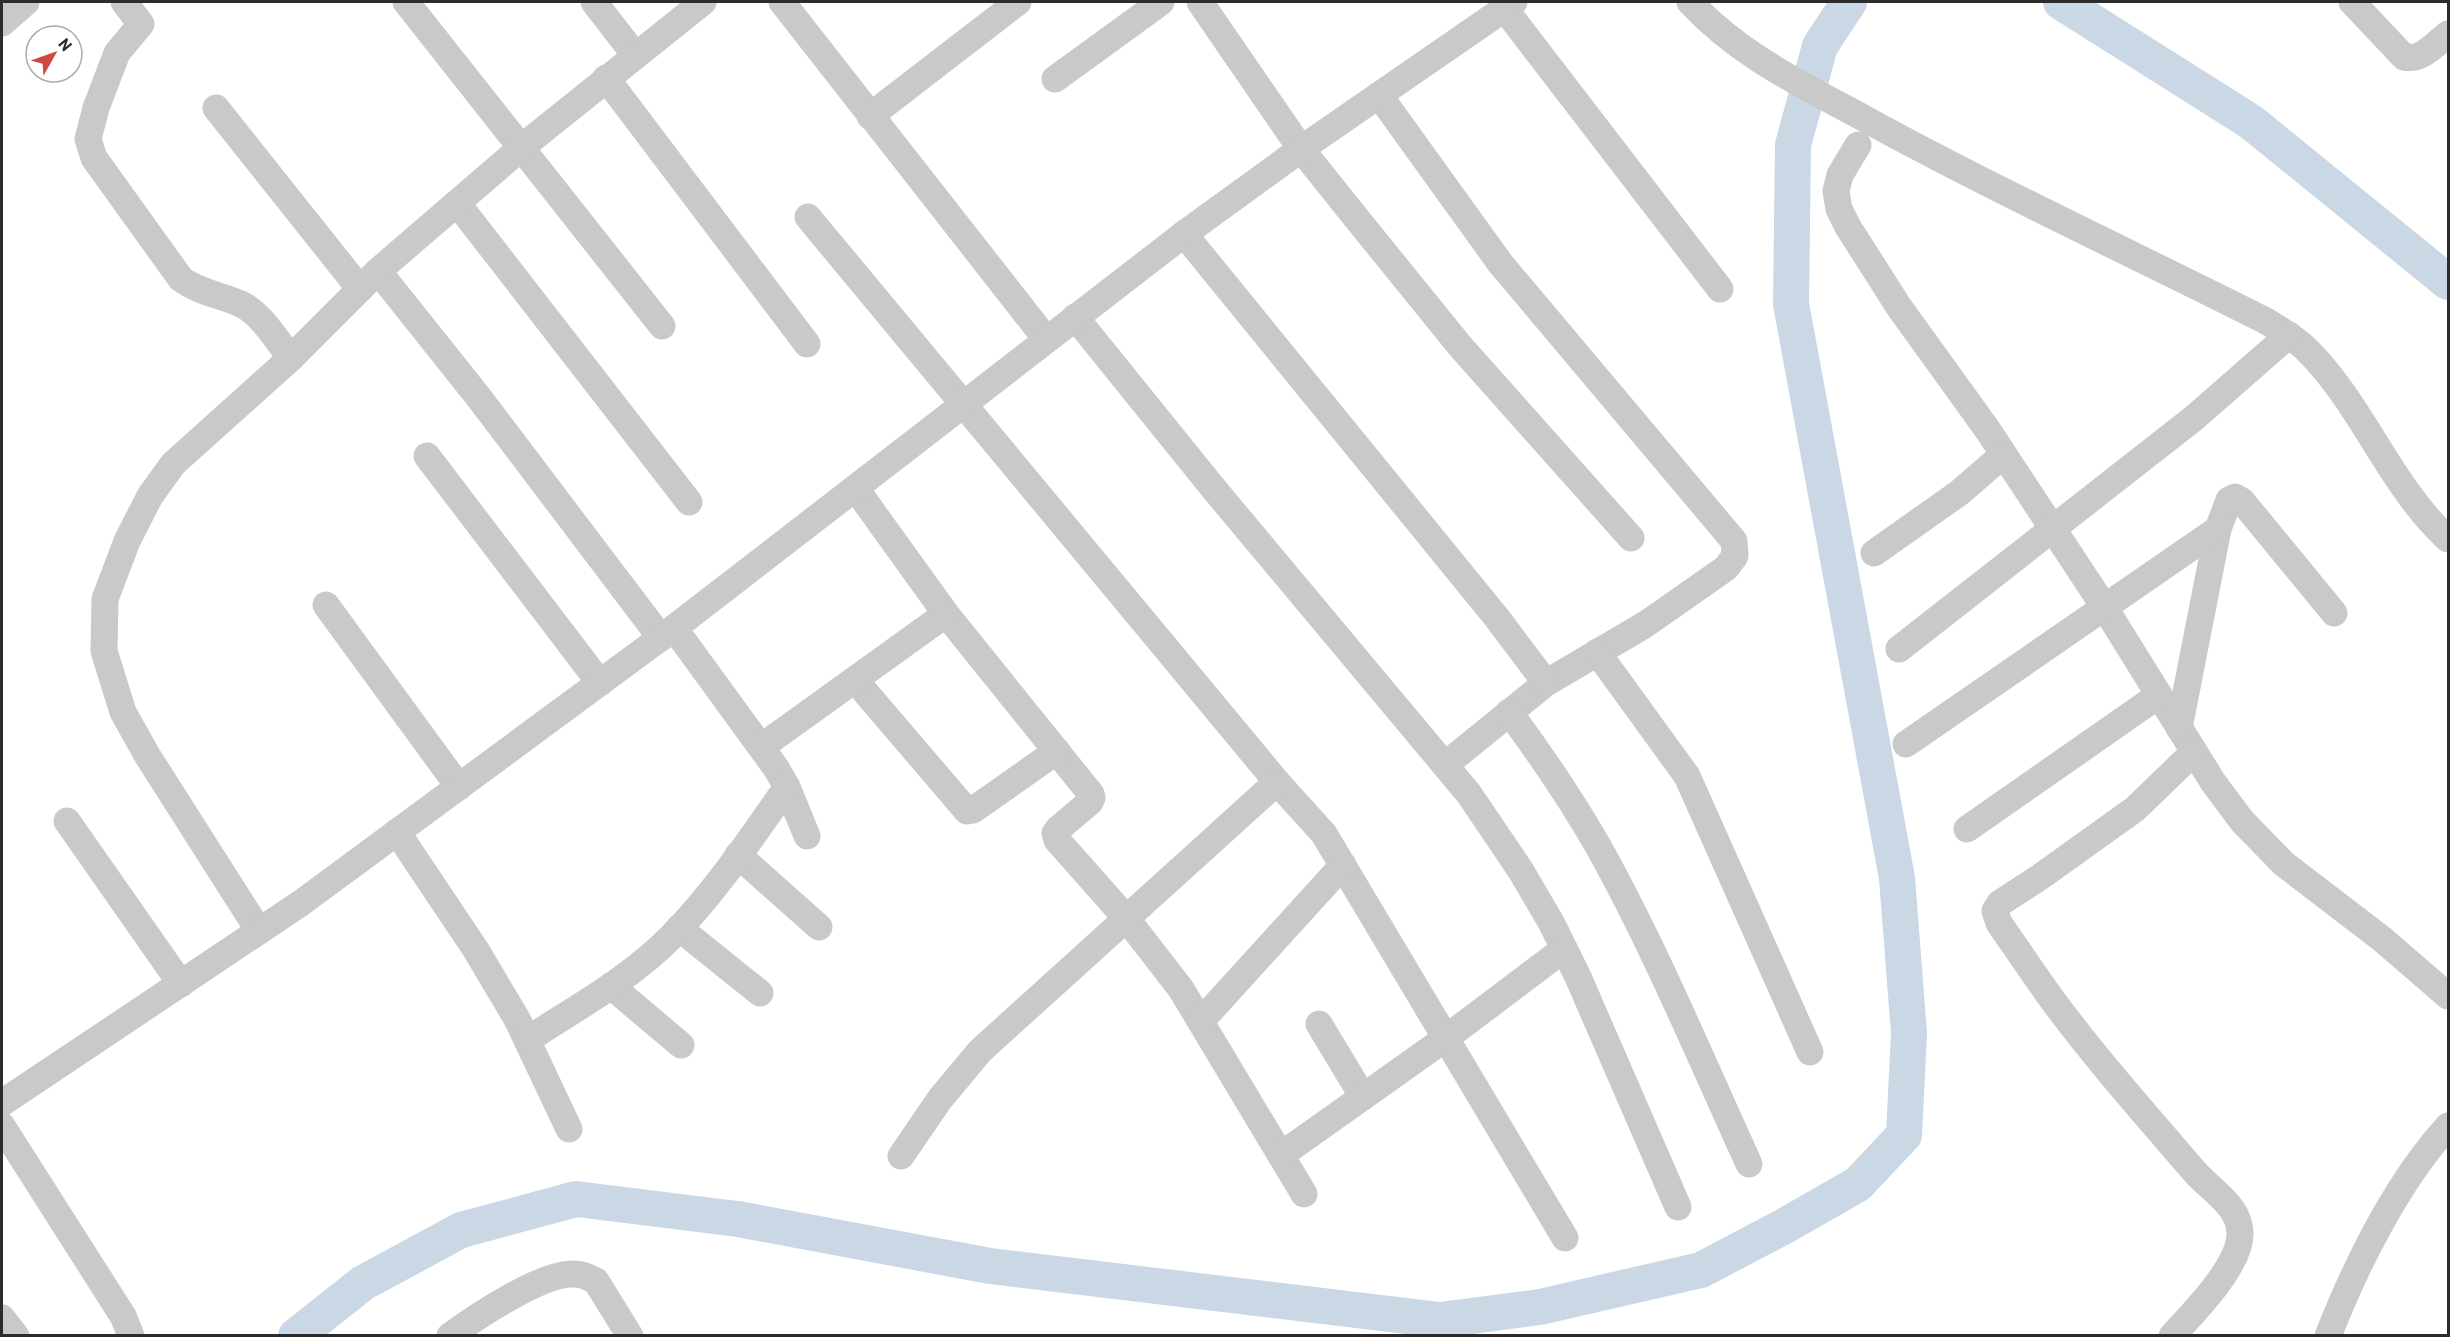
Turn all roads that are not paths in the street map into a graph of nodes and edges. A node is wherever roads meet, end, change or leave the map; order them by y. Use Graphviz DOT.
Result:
graph roads {
  1 [pos="26,2"];
  2 [pos="124,2"];
  3 [pos="405,2"];
  4 [pos="594,2"];
  5 [pos="703,2"];
  6 [pos="782,2"];
  7 [pos="1018,2"];
  8 [pos="1161,2"];
  9 [pos="1200,2"];
  10 [pos="1690,2"];
  11 [pos="2352,2"];
  12 [pos="1495,8"];
  13 [pos="2,23"];
  14 [pos="2448,34"];
  15 [pos="635,55"];
  16 [pos="606,78"];
  17 [pos="1055,79"];
  18 [pos="1378,95"];
  19 [pos="216,108"];
  20 [pos="870,116"];
  21 [pos="1857,145"];
  22 [pos="522,147"];
  23 [pos="1301,149"];
  24 [pos="457,203"];
  25 [pos="808,217"];
  26 [pos="1184,234"];
  27 [pos="369,280"];
  28 [pos="1720,290"];
  29 [pos="1076,317"];
  30 [pos="662,326"];
  31 [pos="2289,335"];
  32 [pos="1046,339"];
  33 [pos="807,344"];
  34 [pos="291,358"];
  35 [pos="961,404"];
  36 [pos="2003,454"];
  37 [pos="427,456"];
  38 [pos="856,489"];
  39 [pos="689,502"];
  40 [pos="2053,529"];
  41 [pos="2218,529"];
  42 [pos="1630,538"];
  43 [pos="2448,539"];
  44 [pos="1874,553"];
  45 [pos="326,605"];
  46 [pos="2105,608"];
  47 [pos="2334,613"];
  48 [pos="946,614"];
  49 [pos="668,633"];
  50 [pos="1899,649"];
  51 [pos="1597,652"];
  52 [pos="855,680"];
  53 [pos="600,682"];
  54 [pos="1546,683"];
  55 [pos="2159,695"];
  56 [pos="1509,712"];
  57 [pos="2180,728"];
  58 [pos="1906,744"];
  59 [pos="761,747"];
  60 [pos="1057,751"];
  61 [pos="2194,752"];
  62 [pos="1445,765"];
  63 [pos="1277,782"];
  64 [pos="459,787"];
  65 [pos="787,787"];
  66 [pos="68,821"];
  67 [pos="1967,829"];
  68 [pos="397,832"];
  69 [pos="807,836"];
  70 [pos="738,855"];
  71 [pos="1343,865"];
  72 [pos="1126,918"];
  73 [pos="819,927"];
  74 [pos="679,928"];
  75 [pos="259,931"];
  76 [pos="1564,949"];
  77 [pos="181,984"];
  78 [pos="611,986"];
  79 [pos="760,993"];
  80 [pos="2448,996"];
  81 [pos="1202,1021"];
  82 [pos="1319,1024"];
  83 [pos="1446,1038"];
  84 [pos="527,1040"];
  85 [pos="681,1045"];
  86 [pos="1810,1052"];
  87 [pos="1363,1097"];
  88 [pos="2,1103"];
  89 [pos="2,1126"];
  90 [pos="2448,1126"];
  91 [pos="568,1129"];
  92 [pos="1281,1155"];
  93 [pos="901,1156"];
  94 [pos="9,1157"];
  95 [pos="1749,1164"];
  96 [pos="1304,1194"];
  97 [pos="1678,1208"];
  98 [pos="1566,1238"];
  99 [pos="2,1318"];
  100 [pos="16,1335"];
  101 [pos="130,1335"];
  102 [pos="450,1335"];
  103 [pos="630,1335"];
  104 [pos="2172,1335"];
  105 [pos="2328,1335"];
  1 -- 13 [label="street"];
  2 -- 34 [label="street"];
  3 -- 22 [label="street"];
  4 -- 15 [label="street"];
  5 -- 15 [label="street"];
  6 -- 20 [label="street"];
  7 -- 20 [label="street"];
  8 -- 17 [label="street"];
  9 -- 23 [label="street"];
  10 -- 31 [label="street"];
  11 -- 14 [label="street"];
  12 -- 18 [label="street"];
  12 -- 28 [label="street"];
  15 -- 16 [label="street"];
  16 -- 22 [label="street"];
  16 -- 33 [label="street"];
  18 -- 23 [label="street"];
  18 -- 51 [label="street"];
  19 -- 27 [label="street"];
  20 -- 32 [label="street"];
  21 -- 36 [label="street"];
  22 -- 24 [label="street"];
  22 -- 30 [label="street"];
  23 -- 26 [label="street"];
  23 -- 42 [label="street"];
  24 -- 27 [label="street"];
  24 -- 39 [label="street"];
  25 -- 35 [label="street"];
  26 -- 29 [label="street"];
  26 -- 54 [label="street"];
  27 -- 34 [label="street"];
  27 -- 49 [label="street"];
  29 -- 32 [label="street"];
  29 -- 62 [label="street"];
  31 -- 40 [label="street"];
  31 -- 43 [label="street"];
  32 -- 35 [label="street"];
  34 -- 75 [label="street"];
  35 -- 38 [label="street"];
  35 -- 63 [label="street"];
  36 -- 40 [label="street"];
  36 -- 44 [label="street"];
  37 -- 53 [label="street"];
  38 -- 48 [label="street"];
  38 -- 49 [label="street"];
  40 -- 46 [label="street"];
  40 -- 50 [label="street"];
  41 -- 46 [label="street"];
  41 -- 47 [label="street"];
  41 -- 57 [label="street"];
  45 -- 64 [label="street"];
  46 -- 55 [label="street"];
  46 -- 58 [label="street"];
  48 -- 52 [label="street"];
  48 -- 60 [label="street"];
  49 -- 53 [label="street"];
  49 -- 59 [label="street"];
  51 -- 54 [label="street"];
  51 -- 86 [label="street"];
  52 -- 59 [label="street"];
  52 -- 60 [label="street"];
  53 -- 64 [label="street"];
  54 -- 56 [label="street"];
  55 -- 57 [label="street"];
  55 -- 67 [label="street"];
  56 -- 62 [label="street"];
  56 -- 95 [label="street"];
  57 -- 61 [label="street"];
  59 -- 65 [label="street"];
  60 -- 72 [label="street"];
  61 -- 80 [label="street"];
  61 -- 104 [label="street"];
  62 -- 76 [label="street"];
  63 -- 71 [label="street"];
  63 -- 72 [label="street"];
  64 -- 68 [label="street"];
  65 -- 69 [label="street"];
  65 -- 70 [label="street"];
  66 -- 77 [label="street"];
  68 -- 75 [label="street"];
  68 -- 84 [label="street"];
  70 -- 73 [label="street"];
  70 -- 74 [label="street"];
  71 -- 81 [label="street"];
  71 -- 83 [label="street"];
  72 -- 81 [label="street"];
  72 -- 93 [label="street"];
  74 -- 78 [label="street"];
  74 -- 79 [label="street"];
  75 -- 77 [label="street"];
  76 -- 83 [label="street"];
  76 -- 97 [label="street"];
  77 -- 88 [label="street"];
  78 -- 84 [label="street"];
  78 -- 85 [label="street"];
  81 -- 92 [label="street"];
  82 -- 87 [label="street"];
  83 -- 87 [label="street"];
  83 -- 98 [label="street"];
  84 -- 91 [label="street"];
  87 -- 92 [label="street"];
  89 -- 94 [label="street"];
  90 -- 105 [label="street"];
  92 -- 96 [label="street"];
  94 -- 101 [label="street"];
  99 -- 100 [label="street"];
  102 -- 103 [label="street"];
}
